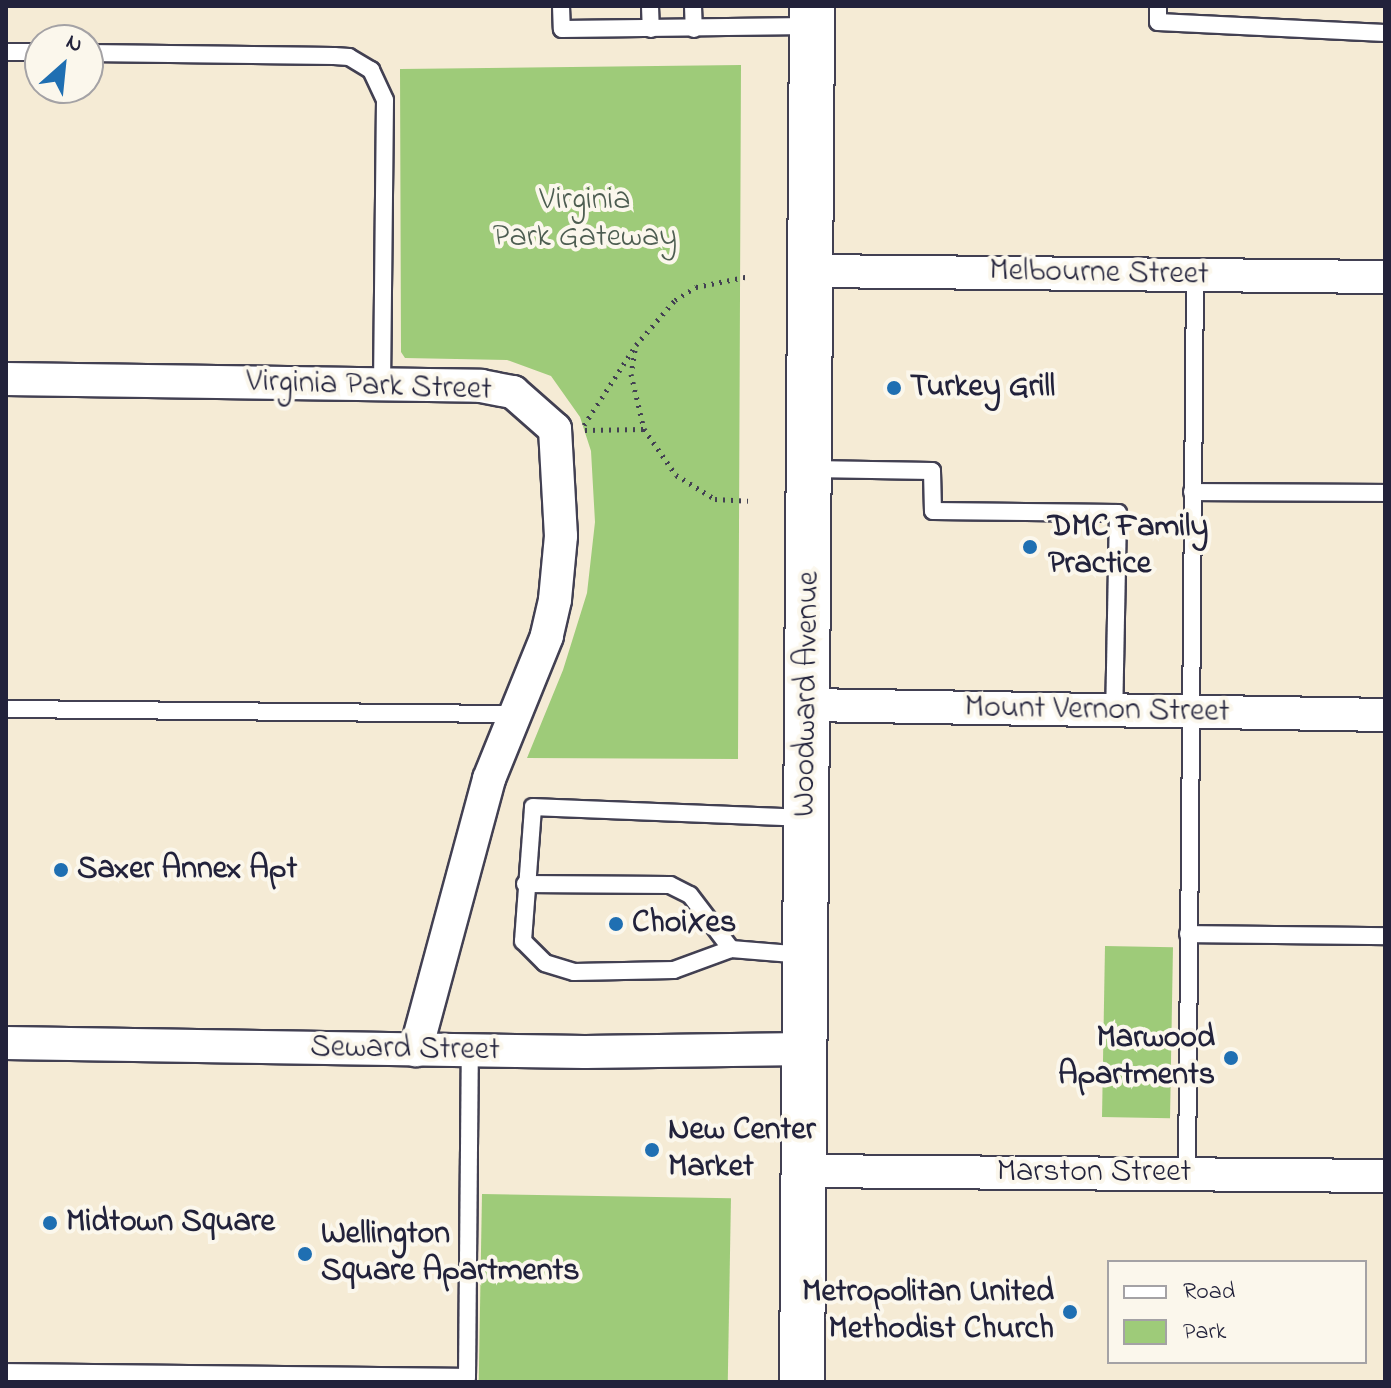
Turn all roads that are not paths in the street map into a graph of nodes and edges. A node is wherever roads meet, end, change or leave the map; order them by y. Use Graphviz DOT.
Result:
graph roads {
  1 [pos="561,6"];
  2 [pos="650,6"];
  3 [pos="693,6"];
  4 [pos="1158,6"];
  5 [pos="811,16"];
  6 [pos="651,29"];
  7 [pos="694,29"];
  8 [pos="1385,33"];
  9 [pos="104,53"];
  10 [pos="812,271"];
  11 [pos="1195,275"];
  12 [pos="1385,277"];
  13 [pos="6,379"];
  14 [pos="382,385"];
  15 [pos="811,469"];
  16 [pos="1192,492"];
  17 [pos="1385,493"];
  18 [pos="808,705"];
  19 [pos="6,709"];
  20 [pos="1114,713"];
  21 [pos="512,714"];
  22 [pos="1189,715"];
  23 [pos="1385,715"];
  24 [pos="807,818"];
  25 [pos="525,884"];
  26 [pos="1188,934"];
  27 [pos="1385,936"];
  28 [pos="731,949"];
  29 [pos="806,955"];
  30 [pos="6,1043"];
  31 [pos="805,1049"];
  32 [pos="416,1050"];
  33 [pos="470,1051"];
  34 [pos="804,1171"];
  35 [pos="1187,1174"];
  36 [pos="1385,1176"];
  37 [pos="6,1372"];
  38 [pos="802,1382"];
  1 -- 6 [label="lane"];
  2 -- 6 [label="lane"];
  3 -- 7 [label="lane"];
  4 -- 8 [label="lane"];
  5 -- 7 [label="lane"];
  5 -- 10 [label="main road, Woodward Avenue"];
  6 -- 7 [label="lane"];
  9 -- 14 [label="lane"];
  10 -- 11 [label="street, Melbourne Street"];
  10 -- 15 [label="main road, Woodward Avenue"];
  11 -- 12 [label="street, Melbourne Street"];
  11 -- 16 [label="lane"];
  13 -- 14 [label="street, Virginia Park Street"];
  14 -- 21 [label="street, Virginia Park Street"];
  15 -- 18 [label="main road, Woodward Avenue"];
  15 -- 20 [label="lane"];
  16 -- 17 [label="lane"];
  16 -- 22 [label="lane"];
  18 -- 20 [label="street, Mount Vernon Street"];
  18 -- 24 [label="main road, Woodward Avenue"];
  19 -- 21 [label="lane"];
  20 -- 22 [label="street, Mount Vernon Street"];
  21 -- 32 [label="street, Virginia Park Street"];
  22 -- 23 [label="street, Mount Vernon Street"];
  22 -- 26 [label="lane"];
  24 -- 25 [label="lane"];
  24 -- 29 [label="main road, Woodward Avenue"];
  25 -- 28 [label="lane"];
  25 -- 28 [label="lane"];
  26 -- 27 [label="lane"];
  26 -- 35 [label="lane"];
  28 -- 29 [label="lane"];
  29 -- 31 [label="main road, Woodward Avenue"];
  30 -- 32 [label="street, Seward Street"];
  31 -- 33 [label="street, Seward Street"];
  31 -- 34 [label="main road, Woodward Avenue"];
  32 -- 33 [label="street, Seward Street"];
  33 -- 37 [label="lane"];
  34 -- 35 [label="street, Marston Street"];
  34 -- 38 [label="main road, Woodward Avenue"];
  35 -- 36 [label="street, Marston Street"];
}
